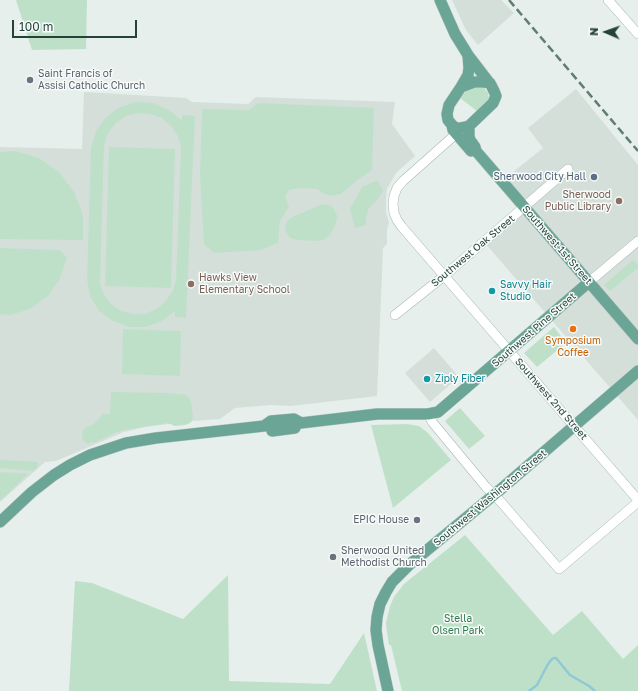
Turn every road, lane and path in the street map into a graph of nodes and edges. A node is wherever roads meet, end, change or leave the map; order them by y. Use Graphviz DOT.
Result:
graph roads {
  1 [pos="440,0"];
  2 [pos="612,1"];
  3 [pos="638,34"];
  4 [pos="468,55"];
  5 [pos="490,83"];
  6 [pos="461,87"];
  7 [pos="469,126"];
  8 [pos="454,130"];
  9 [pos="476,152"];
  10 [pos="568,169"];
  11 [pos="524,207"];
  12 [pos="638,241"];
  13 [pos="444,276"];
  14 [pos="589,282"];
  15 [pos="395,315"];
  16 [pos="638,339"];
  17 [pos="510,351"];
  18 [pos="638,371"];
  19 [pos="428,414"];
  20 [pos="574,426"];
  21 [pos="494,495"];
  22 [pos="638,501"];
  23 [pos="0,522"];
  24 [pos="388,691"];
  1 -- 4 [label="main road"];
  2 -- 3 [label="street"];
  4 -- 5 [label="main road"];
  4 -- 6 [label="main road"];
  5 -- 6 [label="main road"];
  5 -- 7 [label="main road"];
  6 -- 8 [label="main road"];
  7 -- 8 [label="main road"];
  7 -- 9 [label="main road, Southwest 1st Street"];
  8 -- 9 [label="main road, Southwest 1st Street"];
  8 -- 13 [label="street, Southwest 2nd Street"];
  9 -- 11 [label="main road, Southwest 1st Street"];
  10 -- 11 [label="street, Southwest Oak Street"];
  11 -- 13 [label="street, Southwest Oak Street"];
  11 -- 14 [label="main road, Southwest 1st Street"];
  12 -- 14 [label="street, Southwest Pine Street"];
  13 -- 15 [label="street, Southwest Oak Street"];
  13 -- 17 [label="street, Southwest 2nd Street"];
  14 -- 16 [label="main road, Southwest 1st Street"];
  14 -- 17 [label="main road, Southwest Pine Street"];
  17 -- 19 [label="main road, Southwest Pine Street"];
  17 -- 20 [label="street, Southwest 2nd Street"];
  18 -- 20 [label="main road, Southwest Washington Street"];
  19 -- 21 [label="street"];
  19 -- 23 [label="main road"];
  20 -- 21 [label="main road, Southwest Washington Street"];
  20 -- 22 [label="street, Southwest 2nd Street"];
  21 -- 22 [label="street"];
  21 -- 24 [label="main road, Southwest Washington Street"];
}
